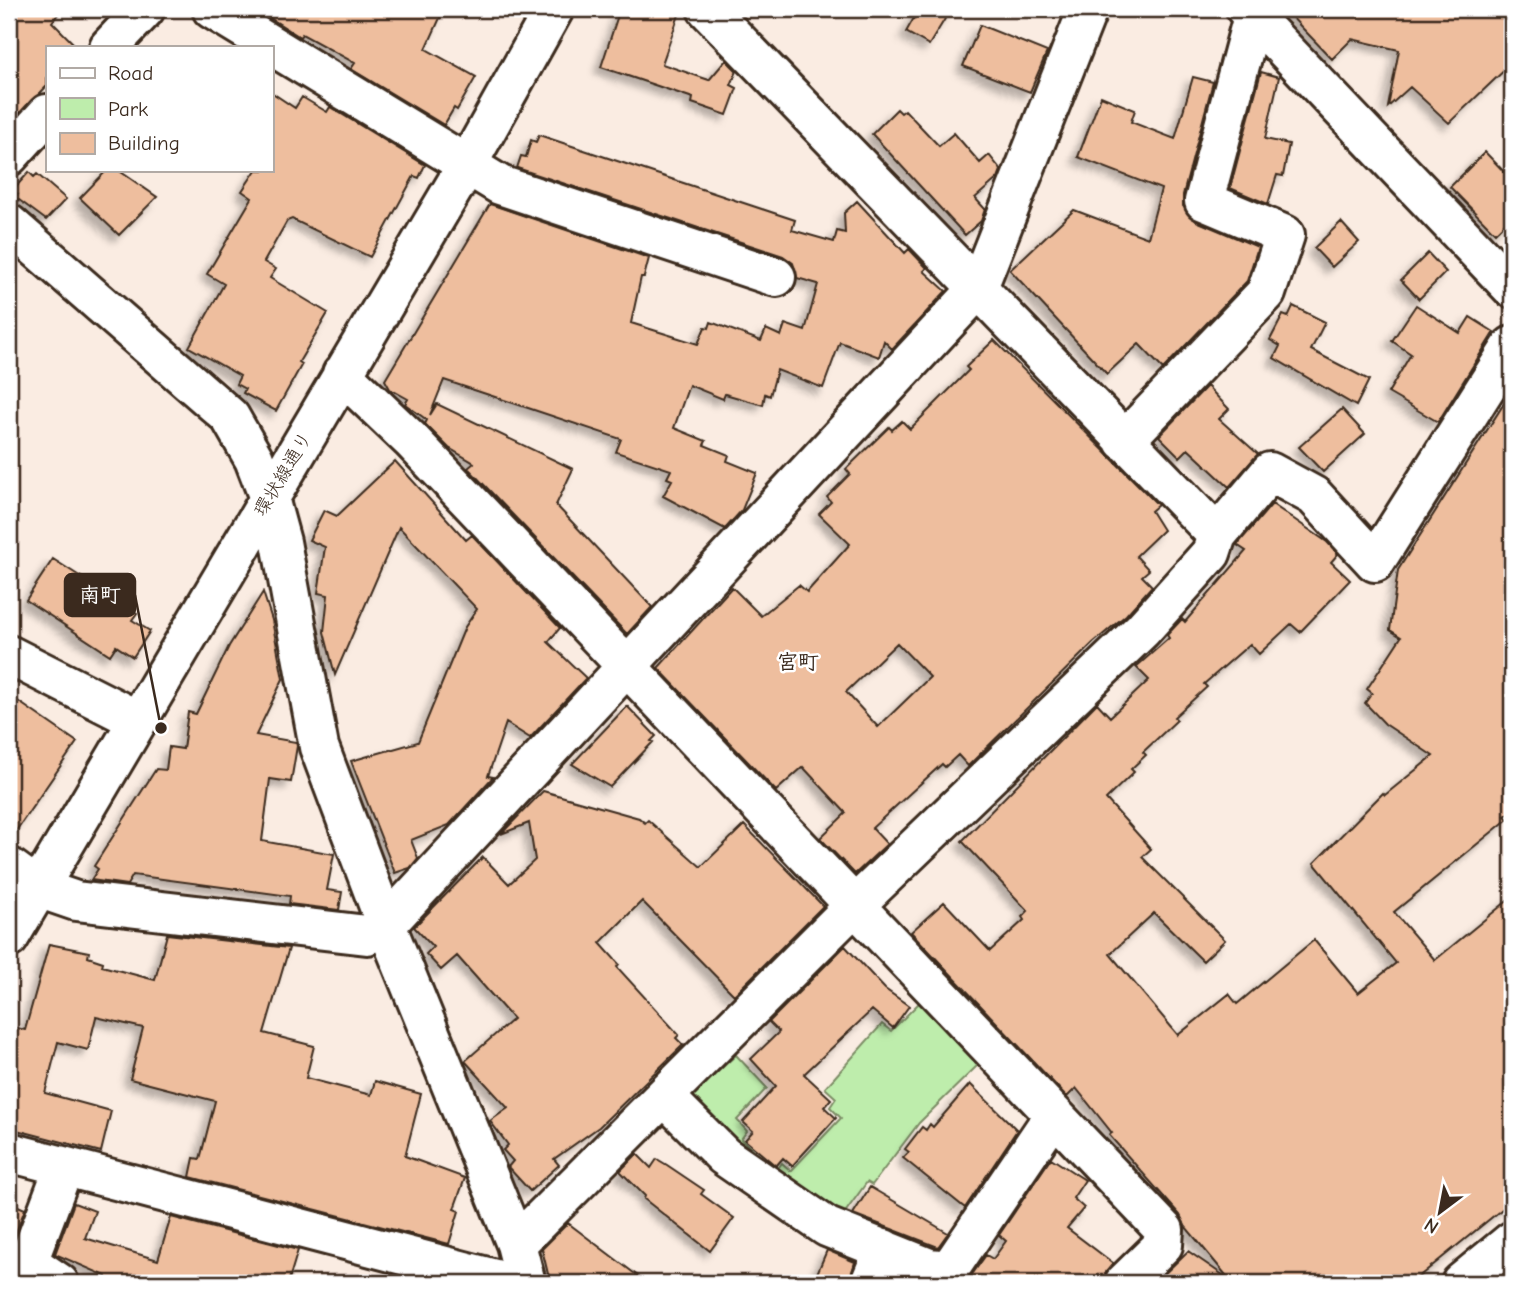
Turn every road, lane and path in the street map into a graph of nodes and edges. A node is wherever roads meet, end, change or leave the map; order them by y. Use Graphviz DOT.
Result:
graph roads {
  1 [pos="145,9"];
  2 [pos="212,9"];
  3 [pos="554,9"];
  4 [pos="707,9"];
  5 [pos="1088,9"];
  6 [pos="1250,12"];
  7 [pos="110,46"];
  8 [pos="272,46"];
  9 [pos="273,46"];
  10 [pos="46,115"];
  11 [pos="9,156"];
  12 [pos="467,165"];
  13 [pos="9,224"];
  14 [pos="776,276"];
  15 [pos="1512,288"];
  16 [pos="977,290"];
  17 [pos="1512,346"];
  18 [pos="342,374"];
  19 [pos="1124,441"];
  20 [pos="269,498"];
  21 [pos="1217,535"];
  22 [pos="9,655"];
  23 [pos="626,667"];
  24 [pos="137,720"];
  25 [pos="23,878"];
  26 [pos="855,905"];
  27 [pos="386,925"];
  28 [pos="9,938"];
  29 [pos="664,1096"];
  30 [pos="1054,1115"];
  31 [pos="9,1152"];
  32 [pos="64,1167"];
  33 [pos="1512,1241"];
  34 [pos="516,1244"];
  35 [pos="877,1266"];
  36 [pos="407,1272"];
  37 [pos="59,1283"];
  38 [pos="510,1283"];
  39 [pos="526,1283"];
  40 [pos="1124,1283"];
  41 [pos="1461,1283"];
  1 -- 7 [label="street"];
  2 -- 8 [label="street"];
  3 -- 12 [label="street, 環状線通り"];
  4 -- 16 [label="street"];
  5 -- 16 [label="street"];
  6 -- 15 [label="street"];
  6 -- 19 [label="street"];
  9 -- 12 [label="street"];
  10 -- 11 [label="street"];
  12 -- 14 [label="street"];
  12 -- 18 [label="street, 環状線通り"];
  13 -- 20 [label="street"];
  16 -- 19 [label="street"];
  16 -- 23 [label="street"];
  17 -- 21 [label="street"];
  18 -- 20 [label="street, 環状線通り"];
  18 -- 23 [label="street"];
  19 -- 21 [label="street"];
  20 -- 24 [label="street, 環状線通り"];
  20 -- 27 [label="street"];
  21 -- 26 [label="street"];
  22 -- 24 [label="street"];
  23 -- 26 [label="street"];
  23 -- 27 [label="street"];
  24 -- 25 [label="street, 環状線通り"];
  25 -- 27 [label="street"];
  25 -- 28 [label="street, 環状線通り"];
  26 -- 29 [label="street"];
  26 -- 30 [label="street"];
  27 -- 34 [label="street"];
  29 -- 34 [label="street"];
  29 -- 35 [label="street"];
  30 -- 35 [label="street"];
  30 -- 40 [label="street"];
  31 -- 32 [label="street"];
  32 -- 36 [label="street"];
  32 -- 37 [label="street"];
  33 -- 41 [label="street"];
  34 -- 39 [label="street"];
  36 -- 38 [label="street"];
}
